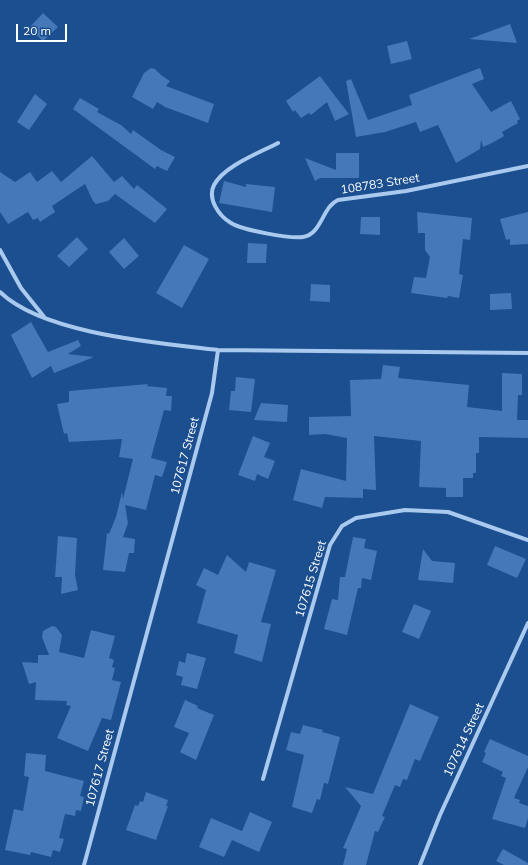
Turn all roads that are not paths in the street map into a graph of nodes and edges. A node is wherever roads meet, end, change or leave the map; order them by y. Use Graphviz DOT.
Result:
graph roads {
  1 [pos="278,143"];
  2 [pos="528,166"];
  3 [pos="0,250"];
  4 [pos="0,292"];
  5 [pos="47,320"];
  6 [pos="218,350"];
  7 [pos="528,353"];
  8 [pos="528,540"];
  9 [pos="528,623"];
  10 [pos="263,780"];
  11 [pos="84,865"];
  12 [pos="420,865"];
  1 -- 2 [label="street, 108783 Street"];
  3 -- 5 [label="street"];
  4 -- 5 [label="street"];
  5 -- 6 [label="street"];
  6 -- 7 [label="street"];
  6 -- 11 [label="street, 107617 Street"];
  8 -- 10 [label="street, 107615 Street"];
  9 -- 12 [label="street, 107614 Street"];
}
